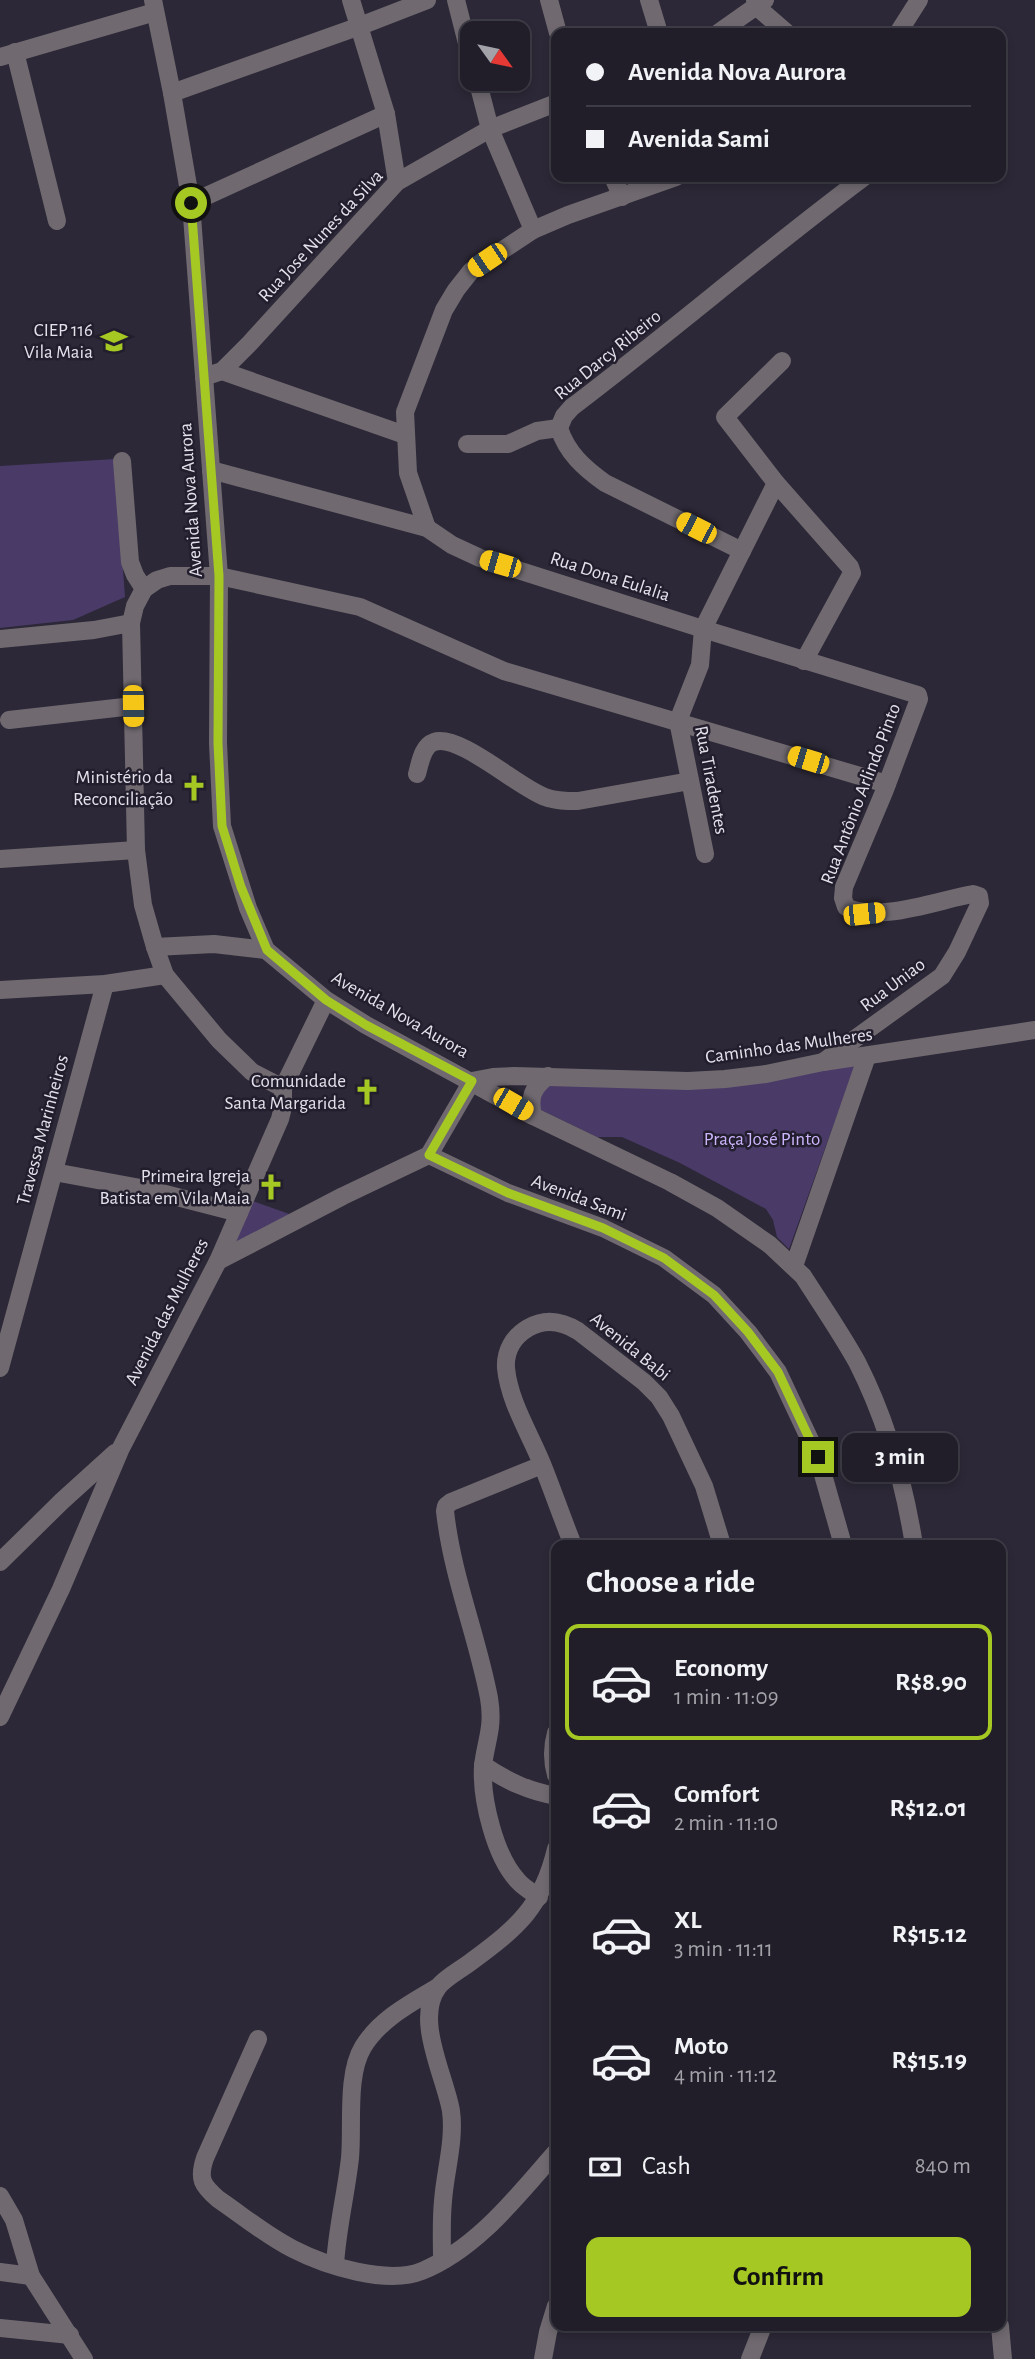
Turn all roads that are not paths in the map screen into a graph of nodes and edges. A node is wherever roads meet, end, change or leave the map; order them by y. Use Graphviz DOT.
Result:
graph roads {
  1 [pos="352,0"];
  2 [pos="427,0"];
  3 [pos="456,0"];
  4 [pos="549,0"];
  5 [pos="649,0"];
  6 [pos="919,0"];
  7 [pos="759,2"];
  8 [pos="154,6"];
  9 [pos="461,21"];
  10 [pos="360,26"];
  11 [pos="557,28"];
  12 [pos="657,28"];
  13 [pos="725,28"];
  14 [pos="782,28"];
  15 [pos="901,28"];
  16 [pos="8,55"];
  17 [pos="480,91"];
  18 [pos="172,93"];
  19 [pos="551,105"];
  20 [pos="386,114"];
  21 [pos="490,129"];
  22 [pos="397,182"];
  23 [pos="615,182"];
  24 [pos="662,182"];
  25 [pos="857,182"];
  26 [pos="622,197"];
  27 [pos="191,203"];
  28 [pos="57,221"];
  29 [pos="533,230"];
  30 [pos="782,361"];
  31 [pos="222,371"];
  32 [pos="204,376"];
  33 [pos="559,428"];
  34 [pos="405,435"];
  35 [pos="467,444"];
  36 [pos="122,461"];
  37 [pos="211,470"];
  38 [pos="776,483"];
  39 [pos="427,528"];
  40 [pos="741,551"];
  41 [pos="219,576"];
  42 [pos="144,589"];
  43 [pos="131,623"];
  44 [pos="703,629"];
  45 [pos="0,639"];
  46 [pos="804,661"];
  47 [pos="918,695"];
  48 [pos="133,706"];
  49 [pos="9,720"];
  50 [pos="678,721"];
  51 [pos="417,774"];
  52 [pos="690,781"];
  53 [pos="887,785"];
  54 [pos="136,850"];
  55 [pos="705,854"];
  56 [pos="0,859"];
  57 [pos="846,908"];
  58 [pos="155,947"];
  59 [pos="267,950"];
  60 [pos="165,975"];
  61 [pos="104,984"];
  62 [pos="0,990"];
  63 [pos="326,1000"];
  64 [pos="1035,1030"];
  65 [pos="867,1056"];
  66 [pos="823,1062"];
  67 [pos="548,1076"];
  68 [pos="472,1081"];
  69 [pos="283,1088"];
  70 [pos="533,1116"];
  71 [pos="429,1155"];
  72 [pos="54,1172"];
  73 [pos="239,1213"];
  74 [pos="218,1261"];
  75 [pos="794,1266"];
  76 [pos="5,1337"];
  77 [pos="0,1368"];
  78 [pos="121,1448"];
  79 [pos="542,1465"];
  80 [pos="571,1540"];
  81 [pos="720,1540"];
  82 [pos="843,1540"];
  83 [pos="913,1540"];
  84 [pos="0,1562"];
  85 [pos="0,1717"];
  86 [pos="484,1765"];
  87 [pos="551,1795"];
  88 [pos="551,1863"];
  89 [pos="539,1897"];
  90 [pos="439,1987"];
  91 [pos="258,2039"];
  92 [pos="551,2158"];
  93 [pos="0,2196"];
  94 [pos="442,2260"];
  95 [pos="335,2265"];
  96 [pos="0,2272"];
  97 [pos="31,2276"];
  98 [pos="551,2322"];
  99 [pos="0,2328"];
  100 [pos="761,2331"];
  101 [pos="1000,2331"];
  102 [pos="70,2335"];
  103 [pos="84,2359"];
  104 [pos="543,2359"];
  105 [pos="750,2359"];
  106 [pos="1003,2359"];
  1 -- 10 [label="street"];
  2 -- 10 [label="street"];
  3 -- 9 [label="street"];
  4 -- 11 [label="street"];
  5 -- 12 [label="street"];
  6 -- 15 [label="street"];
  7 -- 13 [label="street"];
  7 -- 14 [label="street"];
  8 -- 16 [label="street"];
  8 -- 18 [label="street, Avenida Nova Aurora"];
  10 -- 18 [label="street"];
  10 -- 20 [label="street"];
  16 -- 28 [label="street"];
  17 -- 21 [label="street"];
  18 -- 27 [label="street, Avenida Nova Aurora"];
  19 -- 21 [label="street, Rua Jose Nunes da Silva"];
  20 -- 22 [label="street"];
  20 -- 27 [label="street"];
  21 -- 22 [label="street, Rua Jose Nunes da Silva"];
  21 -- 29 [label="street"];
  22 -- 31 [label="street, Rua Jose Nunes da Silva"];
  23 -- 26 [label="street"];
  24 -- 26 [label="street"];
  25 -- 33 [label="street, Rua Darcy Ribeiro"];
  26 -- 29 [label="street"];
  27 -- 32 [label="street, Avenida Nova Aurora"];
  29 -- 34 [label="street"];
  30 -- 38 [label="street"];
  31 -- 32 [label="street"];
  31 -- 34 [label="street"];
  32 -- 37 [label="street, Avenida Nova Aurora"];
  33 -- 35 [label="street"];
  33 -- 40 [label="street, Rua Darcy Ribeiro"];
  34 -- 39 [label="street"];
  36 -- 42 [label="street"];
  37 -- 39 [label="street, Rua Dona Eulalia"];
  37 -- 41 [label="street, Avenida Nova Aurora"];
  38 -- 40 [label="street, Rua Tiradentes"];
  38 -- 46 [label="street"];
  39 -- 44 [label="street, Rua Dona Eulalia"];
  40 -- 44 [label="street, Rua Tiradentes"];
  41 -- 42 [label="street"];
  41 -- 50 [label="street"];
  41 -- 59 [label="street, Avenida Nova Aurora"];
  42 -- 43 [label="street"];
  43 -- 45 [label="street"];
  43 -- 48 [label="street"];
  44 -- 46 [label="street, Rua Dona Eulalia"];
  44 -- 50 [label="street, Rua Tiradentes"];
  46 -- 47 [label="street, Rua Dona Eulalia"];
  47 -- 53 [label="street, Rua Antônio Arlindo Pinto"];
  48 -- 49 [label="street"];
  48 -- 54 [label="street"];
  50 -- 52 [label="street, Rua Tiradentes"];
  50 -- 53 [label="street"];
  51 -- 52 [label="street"];
  52 -- 55 [label="street, Rua Tiradentes"];
  53 -- 57 [label="street, Rua Antônio Arlindo Pinto"];
  54 -- 56 [label="street"];
  54 -- 58 [label="street"];
  57 -- 66 [label="street, Rua Uniao"];
  58 -- 59 [label="street"];
  58 -- 60 [label="street"];
  59 -- 63 [label="street, Avenida Nova Aurora"];
  60 -- 61 [label="street"];
  60 -- 69 [label="street"];
  61 -- 62 [label="street"];
  61 -- 72 [label="street, Travessa Marinheiros"];
  63 -- 68 [label="street, Avenida Nova Aurora"];
  63 -- 69 [label="street, Avenida das Mulheres"];
  64 -- 65 [label="street, Caminho das Mulheres"];
  65 -- 66 [label="street, Caminho das Mulheres"];
  65 -- 75 [label="street"];
  66 -- 67 [label="street, Caminho das Mulheres"];
  67 -- 68 [label="street, Caminho das Mulheres"];
  67 -- 70 [label="street"];
  68 -- 70 [label="street, Avenida Nova Aurora"];
  68 -- 71 [label="street"];
  69 -- 73 [label="street, Avenida das Mulheres"];
  70 -- 75 [label="street, Avenida Nova Aurora"];
  71 -- 74 [label="street"];
  71 -- 82 [label="street, Avenida Sami"];
  72 -- 73 [label="street"];
  72 -- 76 [label="street, Travessa Marinheiros"];
  73 -- 74 [label="street, Avenida das Mulheres"];
  74 -- 78 [label="street, Avenida das Mulheres"];
  75 -- 83 [label="street, Avenida Nova Aurora"];
  76 -- 77 [label="street, Travessa Marinheiros"];
  78 -- 84 [label="street, Avenida das Mulheres"];
  78 -- 85 [label="street, Avenida das Mulheres"];
  79 -- 80 [label="street, Avenida Babi"];
  79 -- 81 [label="street, Avenida Babi"];
  79 -- 86 [label="street"];
  86 -- 87 [label="street"];
  86 -- 89 [label="street"];
  88 -- 89 [label="street"];
  89 -- 90 [label="street"];
  90 -- 94 [label="street"];
  90 -- 95 [label="street"];
  91 -- 95 [label="street"];
  92 -- 94 [label="street"];
  93 -- 97 [label="street"];
  94 -- 95 [label="street"];
  96 -- 97 [label="street"];
  97 -- 102 [label="street"];
  98 -- 104 [label="street"];
  99 -- 102 [label="street"];
  100 -- 105 [label="street"];
  101 -- 106 [label="street"];
  102 -- 103 [label="street"];
}
